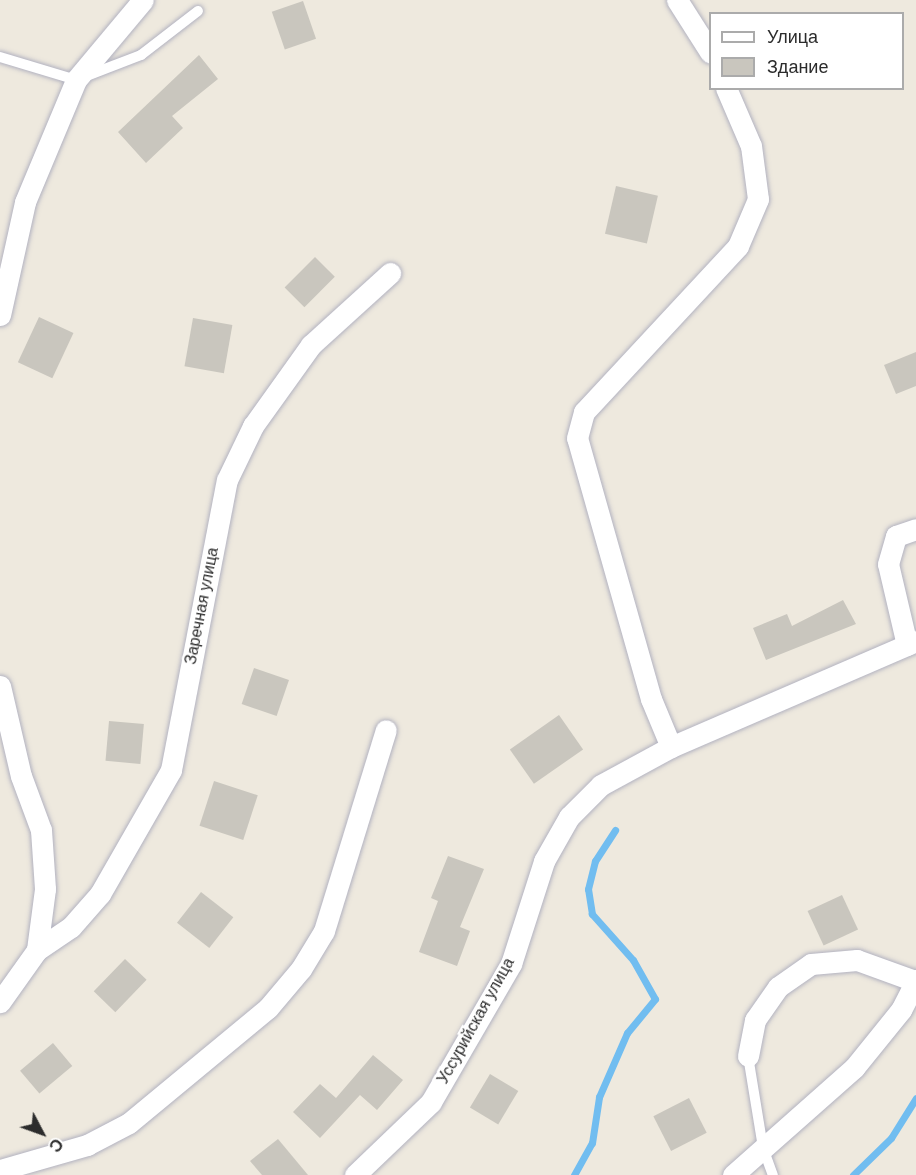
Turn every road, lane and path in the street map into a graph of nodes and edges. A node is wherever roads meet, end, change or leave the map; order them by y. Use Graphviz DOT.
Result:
graph roads {
  1 [pos="143,0"];
  2 [pos="677,0"];
  3 [pos="198,11"];
  4 [pos="709,49"];
  5 [pos="0,57"];
  6 [pos="76,80"];
  7 [pos="727,90"];
  8 [pos="390,273"];
  9 [pos="0,315"];
  10 [pos="916,530"];
  11 [pos="911,643"];
  12 [pos="0,686"];
  13 [pos="386,730"];
  14 [pos="671,747"];
  15 [pos="37,950"];
  16 [pos="916,980"];
  17 [pos="0,1002"];
  18 [pos="748,1056"];
  19 [pos="763,1148"];
  20 [pos="0,1170"];
  21 [pos="354,1175"];
  22 [pos="733,1175"];
  23 [pos="773,1175"];
  1 -- 6 [label="street"];
  2 -- 4 [label="street"];
  3 -- 6 [label="lane"];
  5 -- 6 [label="lane"];
  6 -- 9 [label="street"];
  7 -- 14 [label="street"];
  8 -- 15 [label="street, Заречная улица"];
  10 -- 11 [label="street"];
  11 -- 14 [label="street, Уссурийская улица"];
  12 -- 15 [label="street"];
  13 -- 20 [label="street"];
  14 -- 21 [label="street, Уссурийская улица"];
  15 -- 17 [label="street"];
  16 -- 18 [label="street"];
  16 -- 19 [label="street"];
  18 -- 19 [label="lane"];
  19 -- 22 [label="street"];
  19 -- 23 [label="lane"];
}
